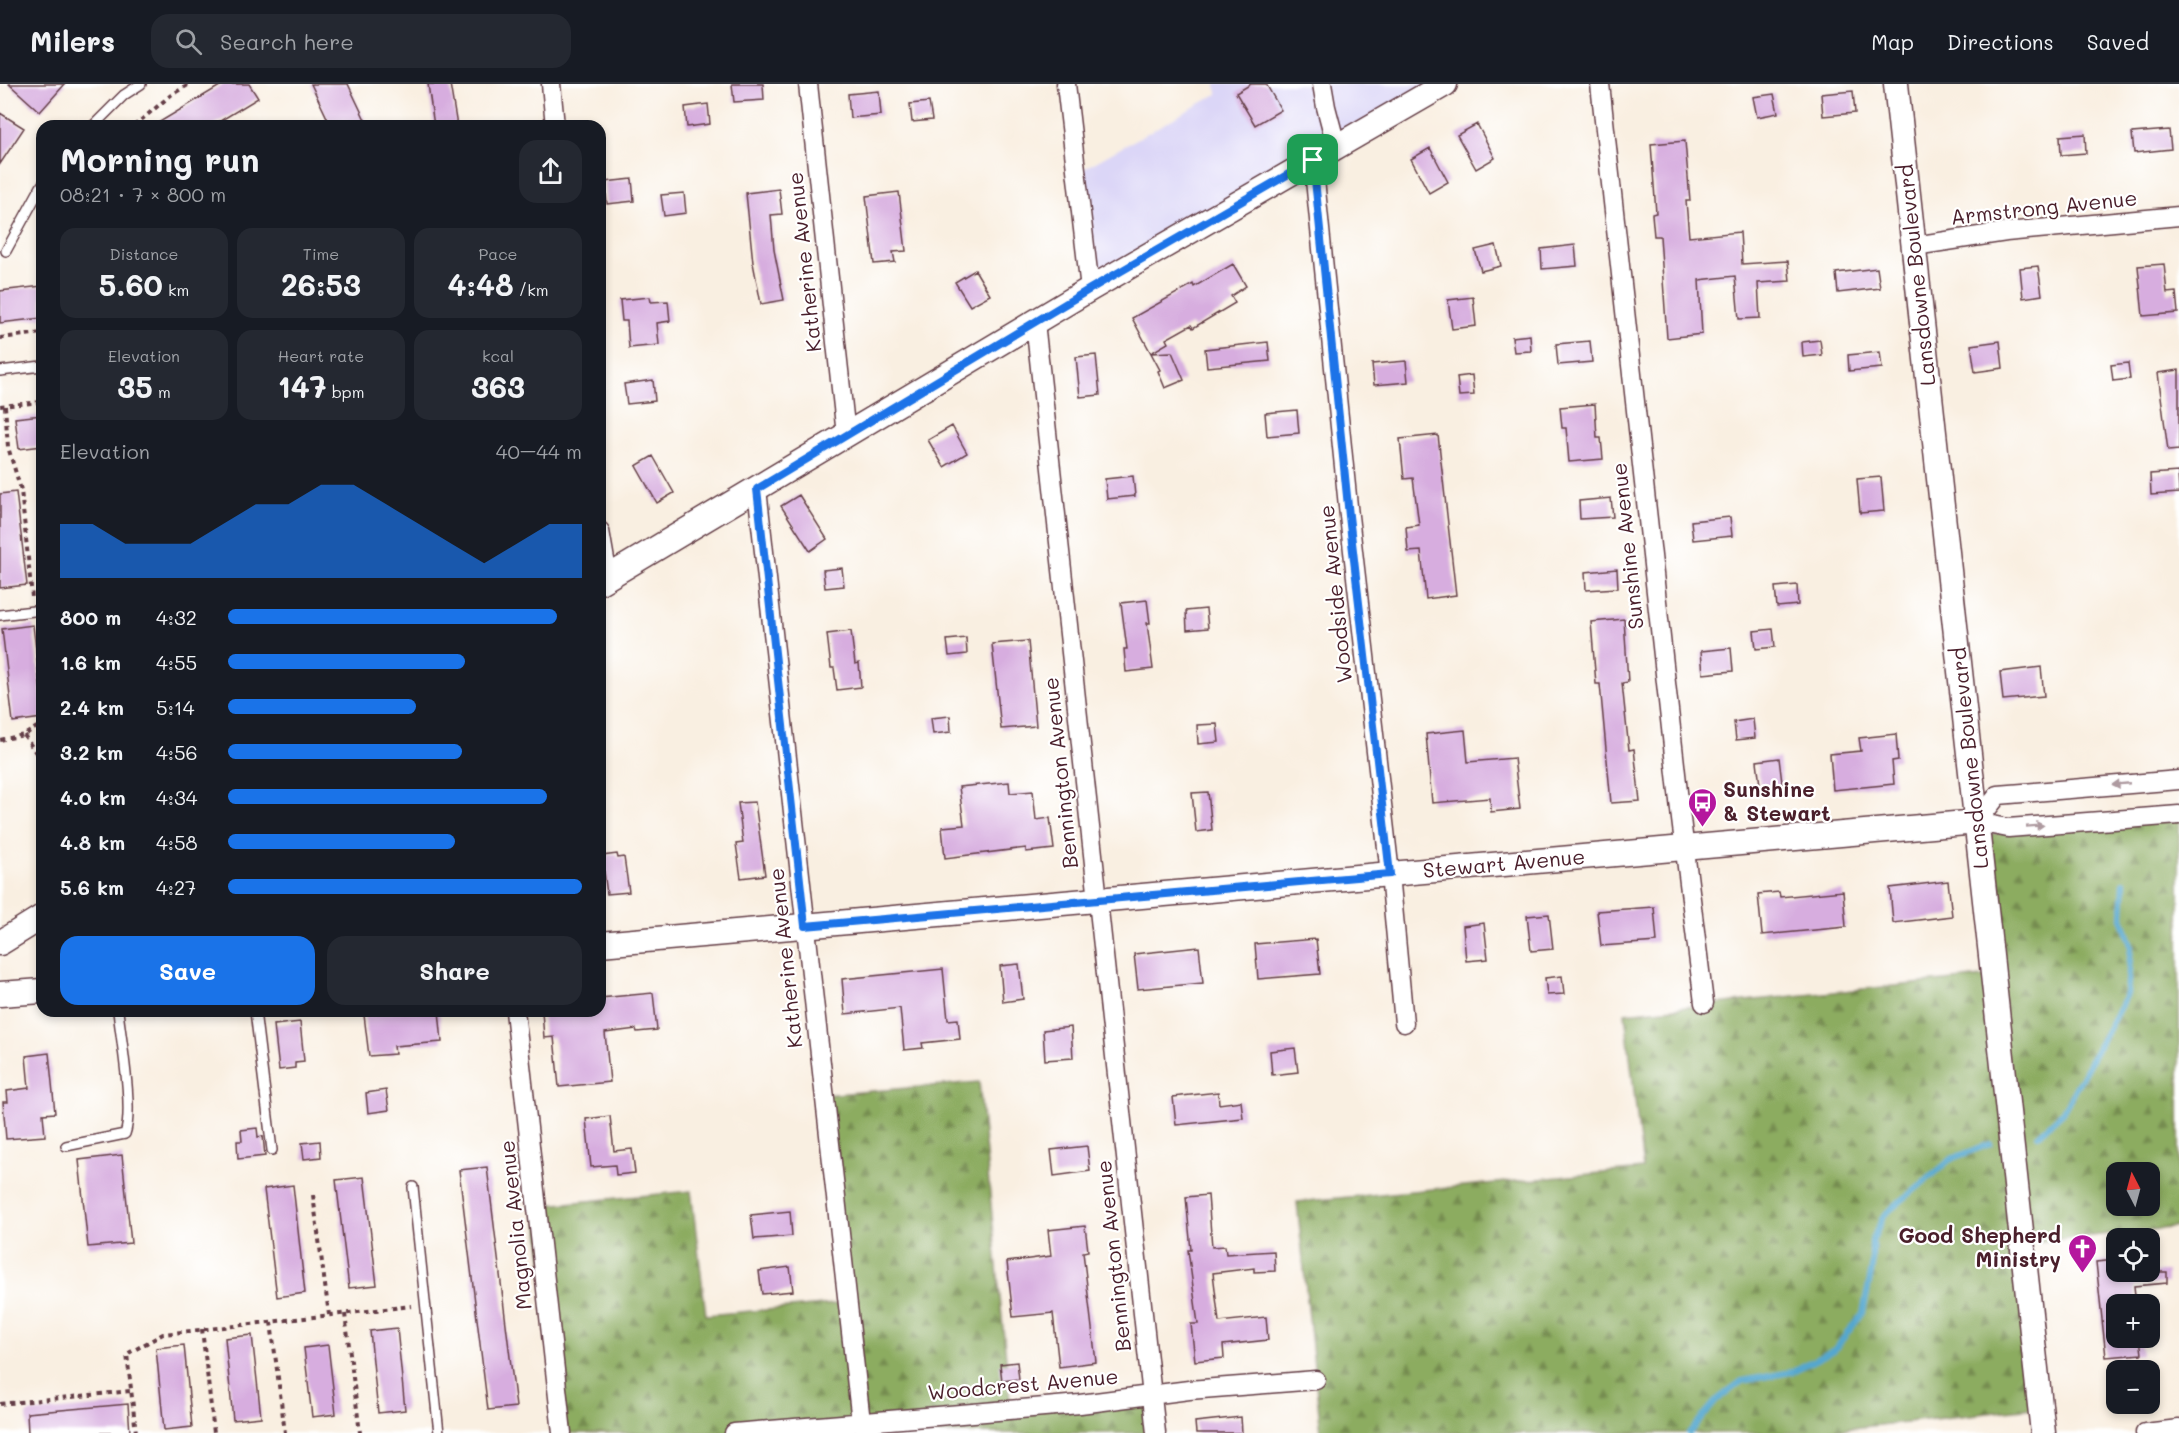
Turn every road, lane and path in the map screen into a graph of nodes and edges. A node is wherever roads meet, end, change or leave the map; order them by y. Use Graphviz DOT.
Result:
graph roads {
  1 [pos="141,84"];
  2 [pos="190,84"];
  3 [pos="551,84"];
  4 [pos="808,84"];
  5 [pos="1066,84"];
  6 [pos="1322,84"];
  7 [pos="1445,84"];
  8 [pos="1600,84"];
  9 [pos="1896,84"];
  10 [pos="99,120"];
  11 [pos="141,120"];
  12 [pos="554,120"];
  13 [pos="1336,145"];
  14 [pos="1313,160"];
  15 [pos="36,195"];
  16 [pos="2179,216"];
  17 [pos="1914,246"];
  18 [pos="6,252"];
  19 [pos="1090,289"];
  20 [pos="1035,322"];
  21 [pos="36,334"];
  22 [pos="0,338"];
  23 [pos="36,367"];
  24 [pos="0,371"];
  25 [pos="36,403"];
  26 [pos="2,406"];
  27 [pos="846,435"];
  28 [pos="757,489"];
  29 [pos="606,578"];
  30 [pos="36,596"];
  31 [pos="36,610"];
  32 [pos="0,615"];
  33 [pos="36,728"];
  34 [pos="24,735"];
  35 [pos="0,740"];
  36 [pos="36,753"];
  37 [pos="2179,780"];
  38 [pos="2179,815"];
  39 [pos="1977,822"];
  40 [pos="1684,848"];
  41 [pos="1390,874"];
  42 [pos="1097,900"];
  43 [pos="36,921"];
  44 [pos="805,926"];
  45 [pos="0,943"];
  46 [pos="606,943"];
  47 [pos="36,991"];
  48 [pos="0,994"];
  49 [pos="1704,1003"];
  50 [pos="119,1017"];
  51 [pos="256,1017"];
  52 [pos="516,1017"];
  53 [pos="1404,1023"];
  54 [pos="66,1146"];
  55 [pos="272,1150"];
  56 [pos="413,1187"];
  57 [pos="313,1195"];
  58 [pos="426,1305"];
  59 [pos="345,1314"];
  60 [pos="329,1315"];
  61 [pos="271,1322"];
  62 [pos="202,1329"];
  63 [pos="1316,1380"];
  64 [pos="131,1391"];
  65 [pos="1152,1396"];
  66 [pos="0,1404"];
  67 [pos="861,1422"];
  68 [pos="822,1429"];
  69 [pos="2179,1429"];
  70 [pos="136,1433"];
  71 [pos="214,1433"];
  72 [pos="285,1433"];
  73 [pos="360,1433"];
  74 [pos="439,1433"];
  75 [pos="562,1433"];
  76 [pos="734,1433"];
  77 [pos="1156,1433"];
  78 [pos="2043,1433"];
  79 [pos="2145,1433"];
  1 -- 10 [label="lane"];
  2 -- 11 [label="path"];
  3 -- 12 [label="street"];
  4 -- 27 [label="street, Katherine Avenue"];
  5 -- 19 [label="street"];
  6 -- 13 [label="street"];
  7 -- 13 [label="street"];
  8 -- 40 [label="street, Sunshine Avenue"];
  9 -- 17 [label="street, Lansdowne Boulevard"];
  13 -- 14 [label="street"];
  14 -- 19 [label="street"];
  14 -- 41 [label="street, Woodside Avenue"];
  15 -- 18 [label="lane"];
  16 -- 17 [label="street, Armstrong Avenue"];
  17 -- 39 [label="street, Lansdowne Boulevard"];
  19 -- 20 [label="street"];
  20 -- 27 [label="street"];
  20 -- 42 [label="street, Bennington Avenue"];
  21 -- 22 [label="path"];
  23 -- 24 [label="lane"];
  25 -- 26 [label="path"];
  26 -- 30 [label="path"];
  27 -- 28 [label="street"];
  28 -- 29 [label="street"];
  28 -- 44 [label="street, Katherine Avenue"];
  31 -- 32 [label="lane"];
  33 -- 34 [label="path"];
  34 -- 35 [label="path"];
  34 -- 36 [label="path"];
  37 -- 39 [label="street, one-way"];
  39 -- 38 [label="street, Stewart Avenue, one-way"];
  39 -- 40 [label="street, Stewart Avenue"];
  39 -- 78 [label="street, Lansdowne Boulevard"];
  40 -- 41 [label="street, Stewart Avenue"];
  40 -- 49 [label="street, Sunshine Avenue"];
  41 -- 42 [label="street, Stewart Avenue"];
  41 -- 53 [label="street, Woodside Avenue"];
  42 -- 44 [label="street, Stewart Avenue"];
  42 -- 65 [label="street, Bennington Avenue"];
  43 -- 45 [label="street"];
  44 -- 46 [label="street, Stewart Avenue"];
  44 -- 67 [label="street, Katherine Avenue"];
  47 -- 48 [label="street"];
  50 -- 54 [label="lane"];
  51 -- 55 [label="lane"];
  52 -- 75 [label="street, Magnolia Avenue"];
  56 -- 58 [label="lane"];
  57 -- 60 [label="path"];
  58 -- 59 [label="path"];
  58 -- 74 [label="lane"];
  59 -- 60 [label="path"];
  59 -- 73 [label="path"];
  60 -- 61 [label="path"];
  61 -- 62 [label="path"];
  61 -- 72 [label="path"];
  62 -- 64 [label="path"];
  62 -- 71 [label="path"];
  63 -- 65 [label="street, Woodcrest Avenue"];
  64 -- 66 [label="path"];
  64 -- 70 [label="path"];
  65 -- 67 [label="street, Woodcrest Avenue"];
  65 -- 77 [label="street, Bennington Avenue"];
  67 -- 68 [label="street, Woodcrest Avenue"];
  68 -- 76 [label="street, Woodcrest Avenue"];
  69 -- 79 [label="street"];
}
